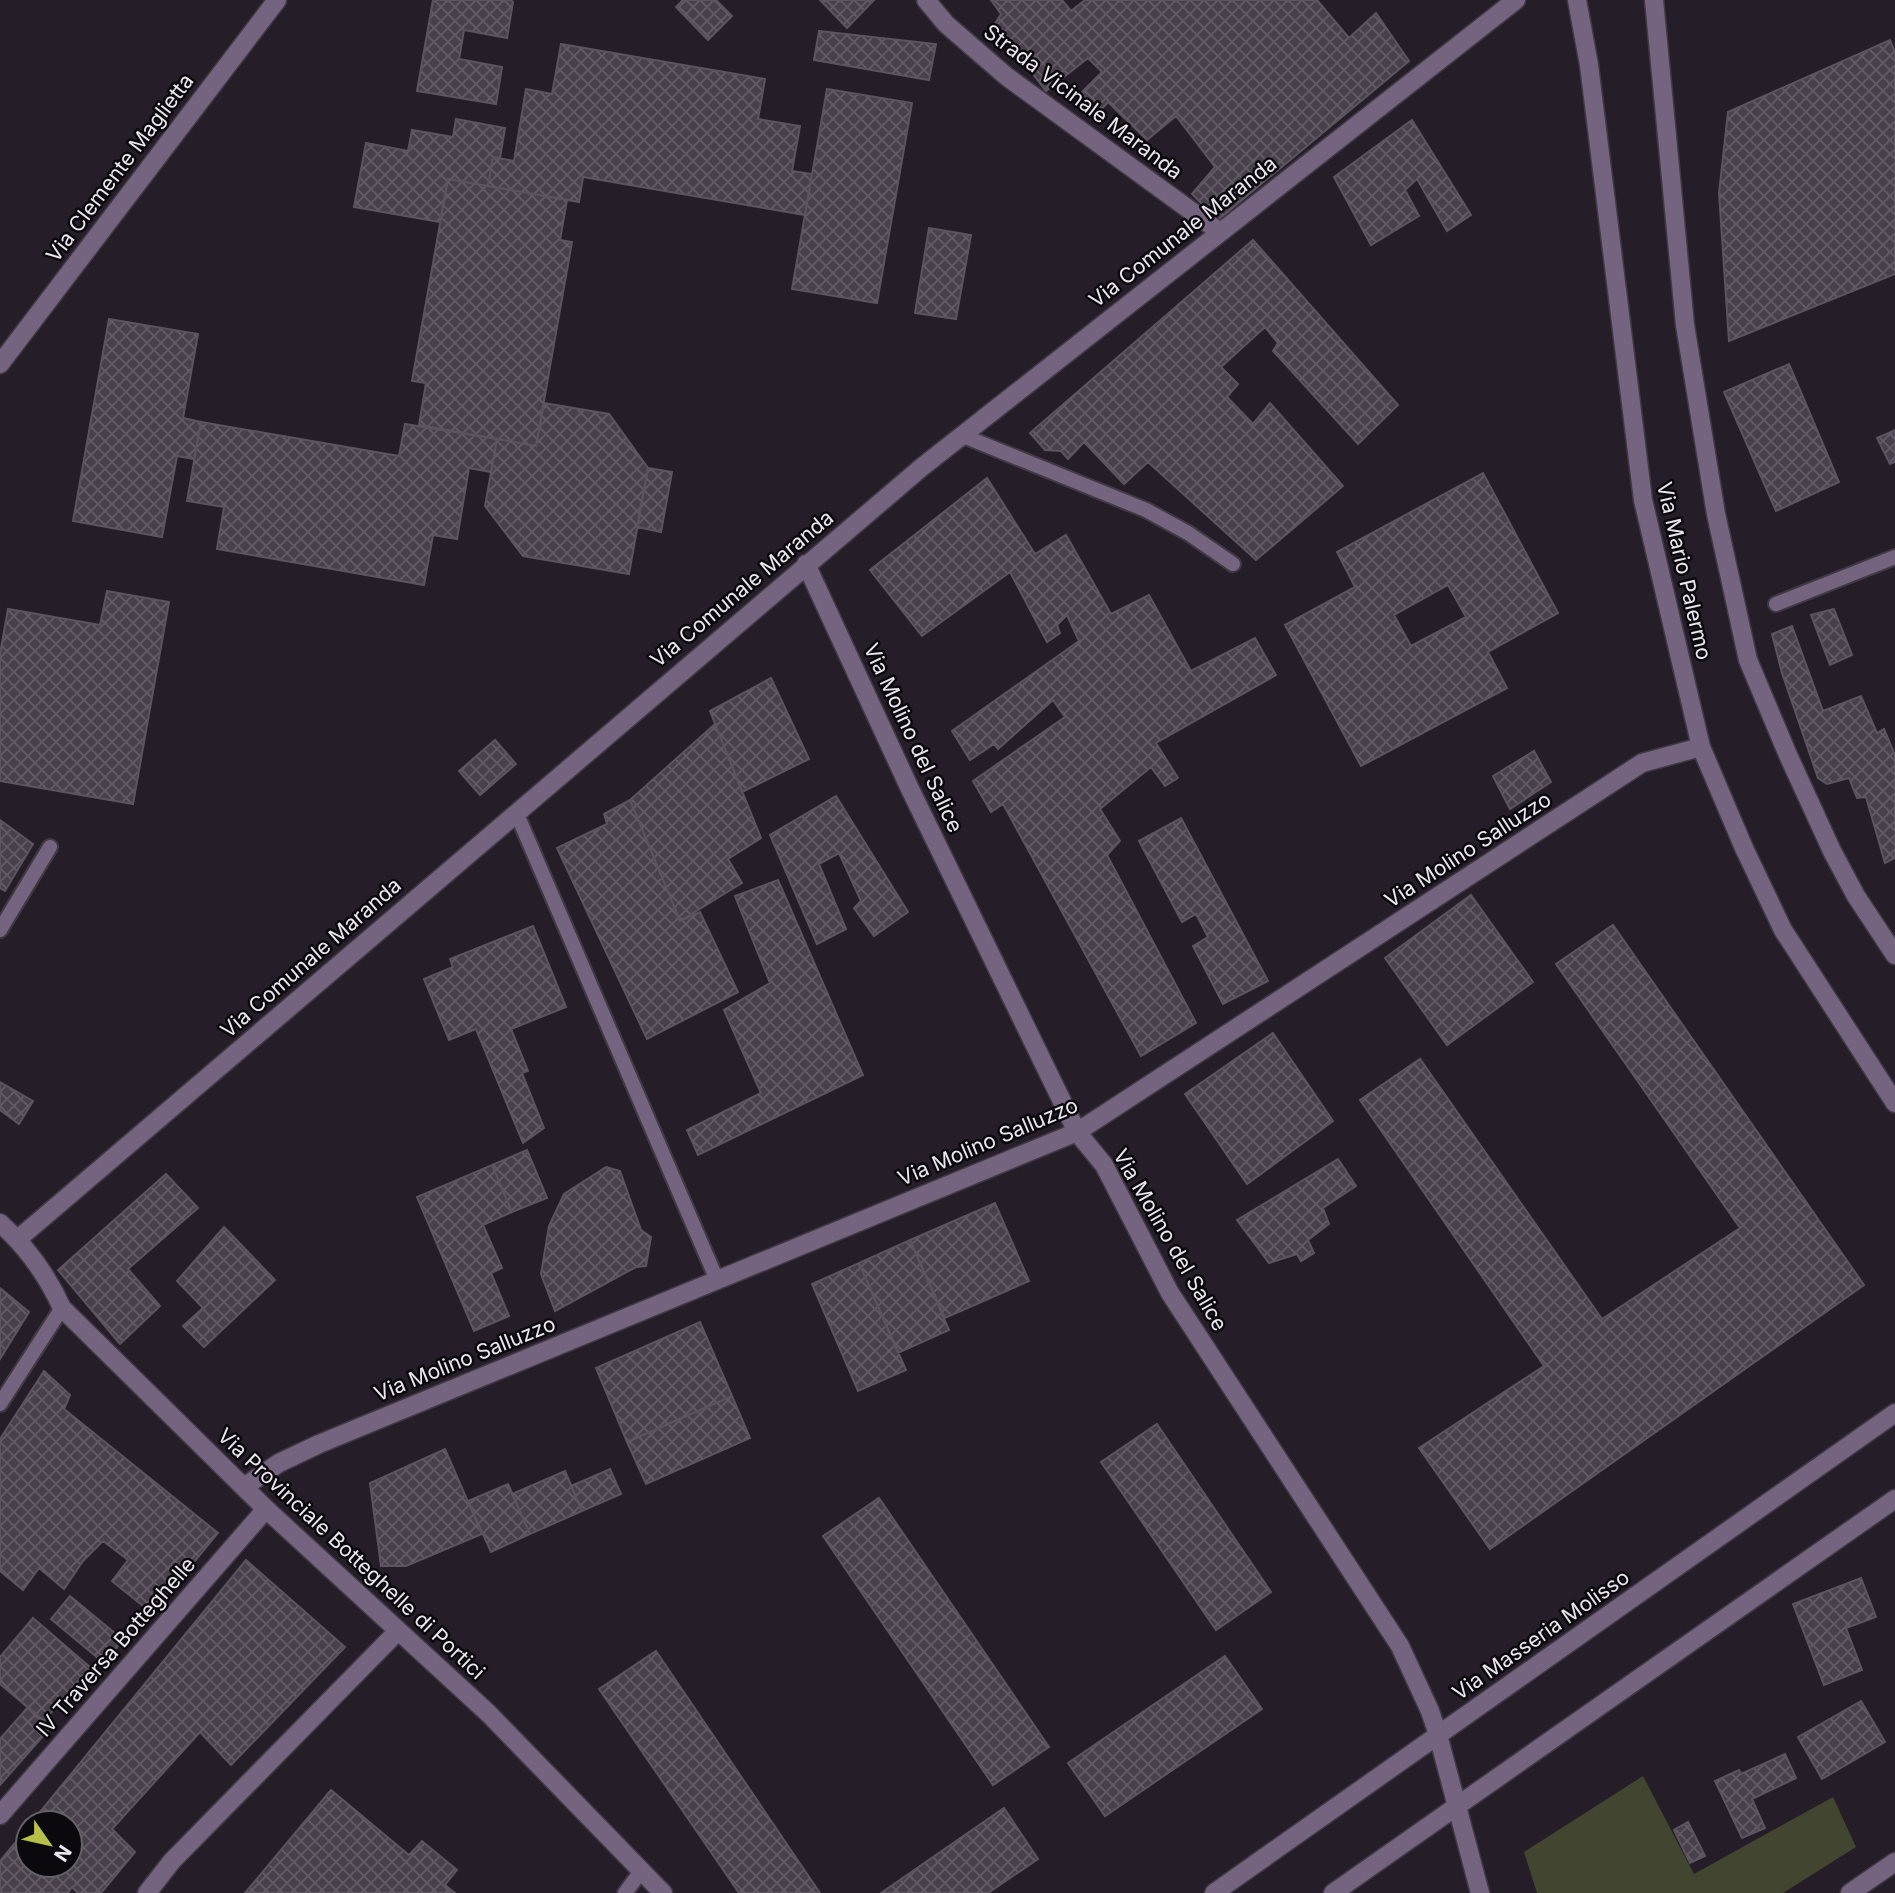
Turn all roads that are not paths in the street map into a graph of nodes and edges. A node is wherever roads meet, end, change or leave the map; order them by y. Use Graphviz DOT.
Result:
graph roads {
  1 [pos="277,0"];
  2 [pos="926,0"];
  3 [pos="1516,0"];
  4 [pos="1577,0"];
  5 [pos="1654,0"];
  6 [pos="1220,232"];
  7 [pos="0,364"];
  8 [pos="961,435"];
  9 [pos="1895,557"];
  10 [pos="806,564"];
  11 [pos="1233,564"];
  12 [pos="1776,604"];
  13 [pos="1701,747"];
  14 [pos="516,812"];
  15 [pos="50,847"];
  16 [pos="0,930"];
  17 [pos="1895,955"];
  18 [pos="1895,1103"];
  19 [pos="1077,1132"];
  20 [pos="0,1223"];
  21 [pos="19,1239"];
  22 [pos="718,1280"];
  23 [pos="62,1308"];
  24 [pos="0,1404"];
  25 [pos="1895,1413"];
  26 [pos="244,1487"];
  27 [pos="1895,1499"];
  28 [pos="266,1509"];
  29 [pos="398,1631"];
  30 [pos="1438,1735"];
  31 [pos="1458,1807"];
  32 [pos="0,1815"];
  33 [pos="1895,1862"];
  34 [pos="642,1870"];
  35 [pos="147,1893"];
  36 [pos="625,1893"];
  37 [pos="663,1893"];
  38 [pos="1214,1893"];
  39 [pos="1333,1893"];
  40 [pos="1480,1893"];
  41 [pos="1850,1893"];
  1 -- 7 [label="street, Via Clemente Maglietta"];
  2 -- 6 [label="street, Strada Vicinale Maranda"];
  3 -- 6 [label="street, Via Comunale Maranda"];
  4 -- 13 [label="street, Via Mario Palermo"];
  5 -- 17 [label="street, Via Mario Palermo"];
  6 -- 8 [label="street, Via Comunale Maranda"];
  8 -- 10 [label="street, Via Comunale Maranda"];
  8 -- 11 [label="lane"];
  9 -- 12 [label="lane"];
  10 -- 14 [label="street, Via Comunale Maranda"];
  10 -- 19 [label="street, Via Molino del Salice"];
  13 -- 18 [label="street, Via Mario Palermo"];
  13 -- 19 [label="street, Via Molino Salluzzo"];
  14 -- 21 [label="street, Via Comunale Maranda"];
  14 -- 22 [label="lane"];
  15 -- 16 [label="lane"];
  19 -- 22 [label="street, Via Molino Salluzzo"];
  19 -- 30 [label="street, Via Molino del Salice"];
  20 -- 21 [label="street, Via Provinciale Botteghelle di Portici"];
  21 -- 23 [label="street, Via Provinciale Botteghelle di Portici"];
  22 -- 26 [label="street, Via Molino Salluzzo"];
  23 -- 24 [label="lane"];
  23 -- 26 [label="street, Via Provinciale Botteghelle di Portici"];
  25 -- 30 [label="street, Via Masseria Molisso"];
  26 -- 28 [label="street, Via Provinciale Botteghelle di Portici"];
  27 -- 31 [label="street"];
  28 -- 29 [label="street, Via Provinciale Botteghelle di Portici"];
  28 -- 32 [label="street, IV Traversa Botteghelle"];
  29 -- 34 [label="street, Via Provinciale Botteghelle di Portici"];
  29 -- 35 [label="street"];
  30 -- 31 [label="street, Via Molino del Salice"];
  30 -- 38 [label="street, Via Masseria Molisso"];
  31 -- 39 [label="street"];
  31 -- 40 [label="street, Via Molino del Salice"];
  33 -- 41 [label="street"];
  34 -- 36 [label="lane"];
  34 -- 37 [label="street, Via Provinciale Botteghelle di Portici"];
}
